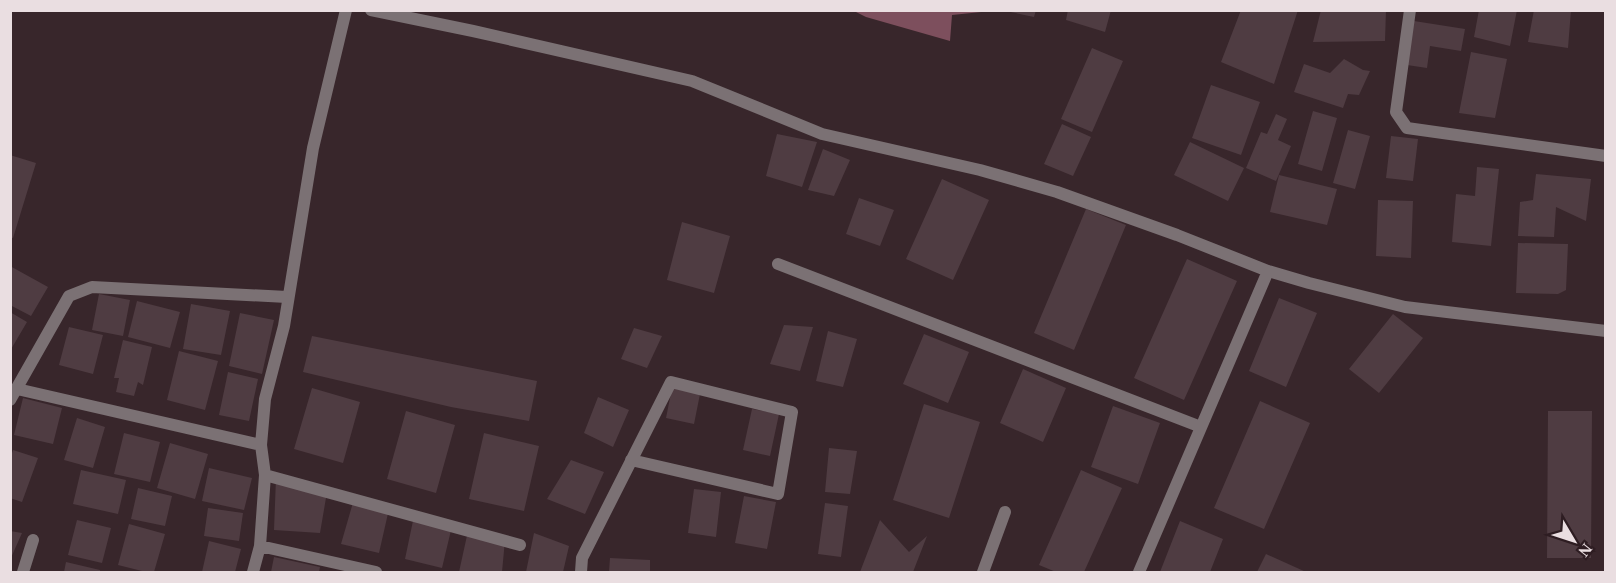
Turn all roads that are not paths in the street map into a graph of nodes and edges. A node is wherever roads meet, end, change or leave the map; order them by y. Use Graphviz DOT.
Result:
graph roads {
  1 [pos="346,10"];
  2 [pos="371,10"];
  3 [pos="1410,10"];
  4 [pos="1605,156"];
  5 [pos="778,264"];
  6 [pos="1268,271"];
  7 [pos="287,297"];
  8 [pos="1605,331"];
  9 [pos="14,394"];
  10 [pos="1201,427"];
  11 [pos="261,445"];
  12 [pos="632,460"];
  13 [pos="265,475"];
  14 [pos="1005,512"];
  15 [pos="33,540"];
  16 [pos="520,545"];
  17 [pos="260,546"];
  18 [pos="23,573"];
  19 [pos="253,573"];
  20 [pos="376,573"];
  21 [pos="581,573"];
  22 [pos="983,573"];
  23 [pos="1139,573"];
  1 -- 7 [label="street"];
  2 -- 6 [label="street"];
  3 -- 4 [label="street"];
  5 -- 10 [label="street"];
  6 -- 8 [label="street"];
  6 -- 10 [label="street"];
  7 -- 9 [label="street"];
  7 -- 11 [label="street"];
  9 -- 11 [label="street"];
  10 -- 23 [label="street"];
  11 -- 13 [label="street"];
  12 -- 12 [label="street"];
  12 -- 21 [label="street"];
  13 -- 16 [label="street"];
  13 -- 17 [label="street"];
  14 -- 22 [label="street"];
  15 -- 18 [label="street"];
  17 -- 19 [label="street"];
  17 -- 20 [label="street"];
}
